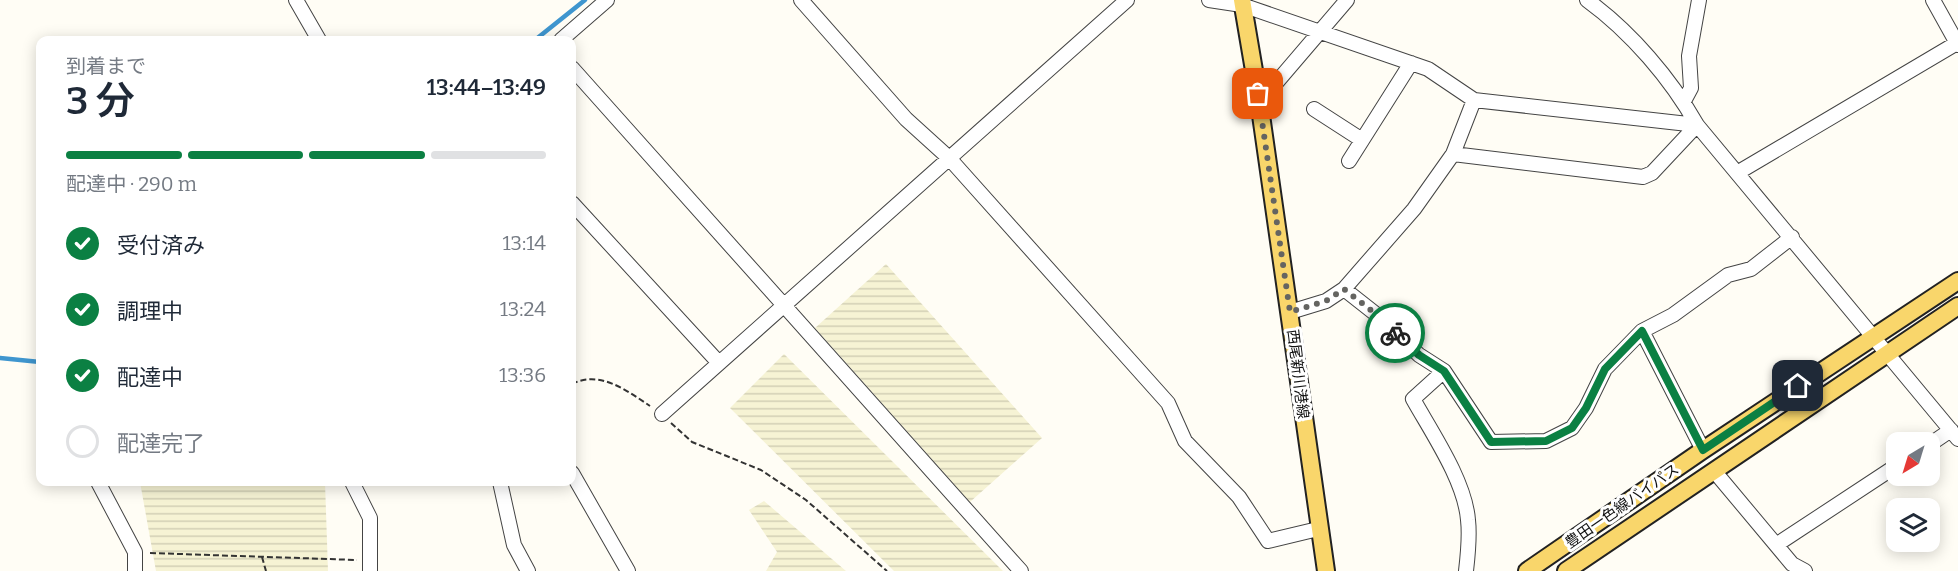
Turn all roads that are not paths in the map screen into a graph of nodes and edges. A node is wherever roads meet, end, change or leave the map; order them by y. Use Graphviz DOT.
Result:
graph roads {
  1 [pos="296,0"];
  2 [pos="607,0"];
  3 [pos="801,0"];
  4 [pos="1127,0"];
  5 [pos="1209,0"];
  6 [pos="1347,0"];
  7 [pos="1587,0"];
  8 [pos="1700,0"];
  9 [pos="1933,0"];
  10 [pos="1242,3"];
  11 [pos="1319,34"];
  12 [pos="317,36"];
  13 [pos="566,36"];
  14 [pos="1958,44"];
  15 [pos="1411,63"];
  16 [pos="576,72"];
  17 [pos="1258,94"];
  18 [pos="1474,99"];
  19 [pos="1684,101"];
  20 [pos="1314,109"];
  21 [pos="1697,125"];
  22 [pos="1362,140"];
  23 [pos="1453,154"];
  24 [pos="949,158"];
  25 [pos="1349,161"];
  26 [pos="1737,173"];
  27 [pos="576,207"];
  28 [pos="1792,237"];
  29 [pos="1958,281"];
  30 [pos="1344,289"];
  31 [pos="783,305"];
  32 [pos="1958,306"];
  33 [pos="1290,312"];
  34 [pos="1642,331"];
  35 [pos="1875,336"];
  36 [pos="1888,351"];
  37 [pos="718,363"];
  38 [pos="1444,371"];
  39 [pos="662,414"];
  40 [pos="1954,435"];
  41 [pos="1940,441"];
  42 [pos="1703,450"];
  43 [pos="1715,472"];
  44 [pos="1886,473"];
  45 [pos="576,480"];
  46 [pos="100,486"];
  47 [pos="354,486"];
  48 [pos="502,486"];
  49 [pos="1318,529"];
  50 [pos="1776,545"];
  51 [pos="370,566"];
  52 [pos="135,571"];
  53 [pos="528,571"];
  54 [pos="628,571"];
  55 [pos="1021,571"];
  56 [pos="1326,571"];
  57 [pos="1466,571"];
  58 [pos="1527,571"];
  59 [pos="1566,571"];
  60 [pos="1806,571"];
  1 -- 12 [label="street"];
  2 -- 13 [label="street"];
  3 -- 24 [label="street"];
  4 -- 24 [label="street"];
  5 -- 10 [label="street"];
  6 -- 11 [label="street"];
  7 -- 19 [label="street"];
  8 -- 19 [label="street"];
  9 -- 14 [label="street"];
  10 -- 11 [label="street"];
  10 -- 17 [label="main road, 西尾新川港線"];
  11 -- 15 [label="street"];
  11 -- 17 [label="street"];
  14 -- 26 [label="street"];
  15 -- 18 [label="street"];
  15 -- 22 [label="street"];
  16 -- 31 [label="street"];
  17 -- 33 [label="main road, 西尾新川港線"];
  18 -- 21 [label="street"];
  18 -- 23 [label="street"];
  19 -- 21 [label="street"];
  20 -- 22 [label="street"];
  21 -- 23 [label="street"];
  21 -- 26 [label="street"];
  22 -- 25 [label="street"];
  23 -- 30 [label="street"];
  24 -- 31 [label="street"];
  24 -- 49 [label="street"];
  26 -- 28 [label="street"];
  27 -- 37 [label="street"];
  28 -- 34 [label="street"];
  28 -- 35 [label="street"];
  29 -- 35 [label="main road, 豊田一色線バイパス"];
  30 -- 33 [label="street"];
  30 -- 38 [label="street"];
  31 -- 37 [label="street"];
  31 -- 55 [label="street"];
  32 -- 36 [label="main road, 豊田一色線バイパス"];
  33 -- 49 [label="main road, 西尾新川港線"];
  34 -- 38 [label="street"];
  34 -- 42 [label="street"];
  35 -- 36 [label="street"];
  35 -- 42 [label="main road, 豊田一色線バイパス"];
  36 -- 40 [label="street"];
  36 -- 43 [label="main road, 豊田一色線バイパス"];
  37 -- 39 [label="street"];
  38 -- 57 [label="street"];
  40 -- 41 [label="street"];
  42 -- 58 [label="main road, 豊田一色線バイパス"];
  43 -- 50 [label="street"];
  43 -- 59 [label="main road, 豊田一色線バイパス"];
  44 -- 50 [label="street"];
  45 -- 54 [label="street"];
  46 -- 52 [label="street"];
  47 -- 51 [label="street"];
  48 -- 53 [label="street"];
  49 -- 56 [label="main road, 西尾新川港線"];
  50 -- 60 [label="street"];
}
